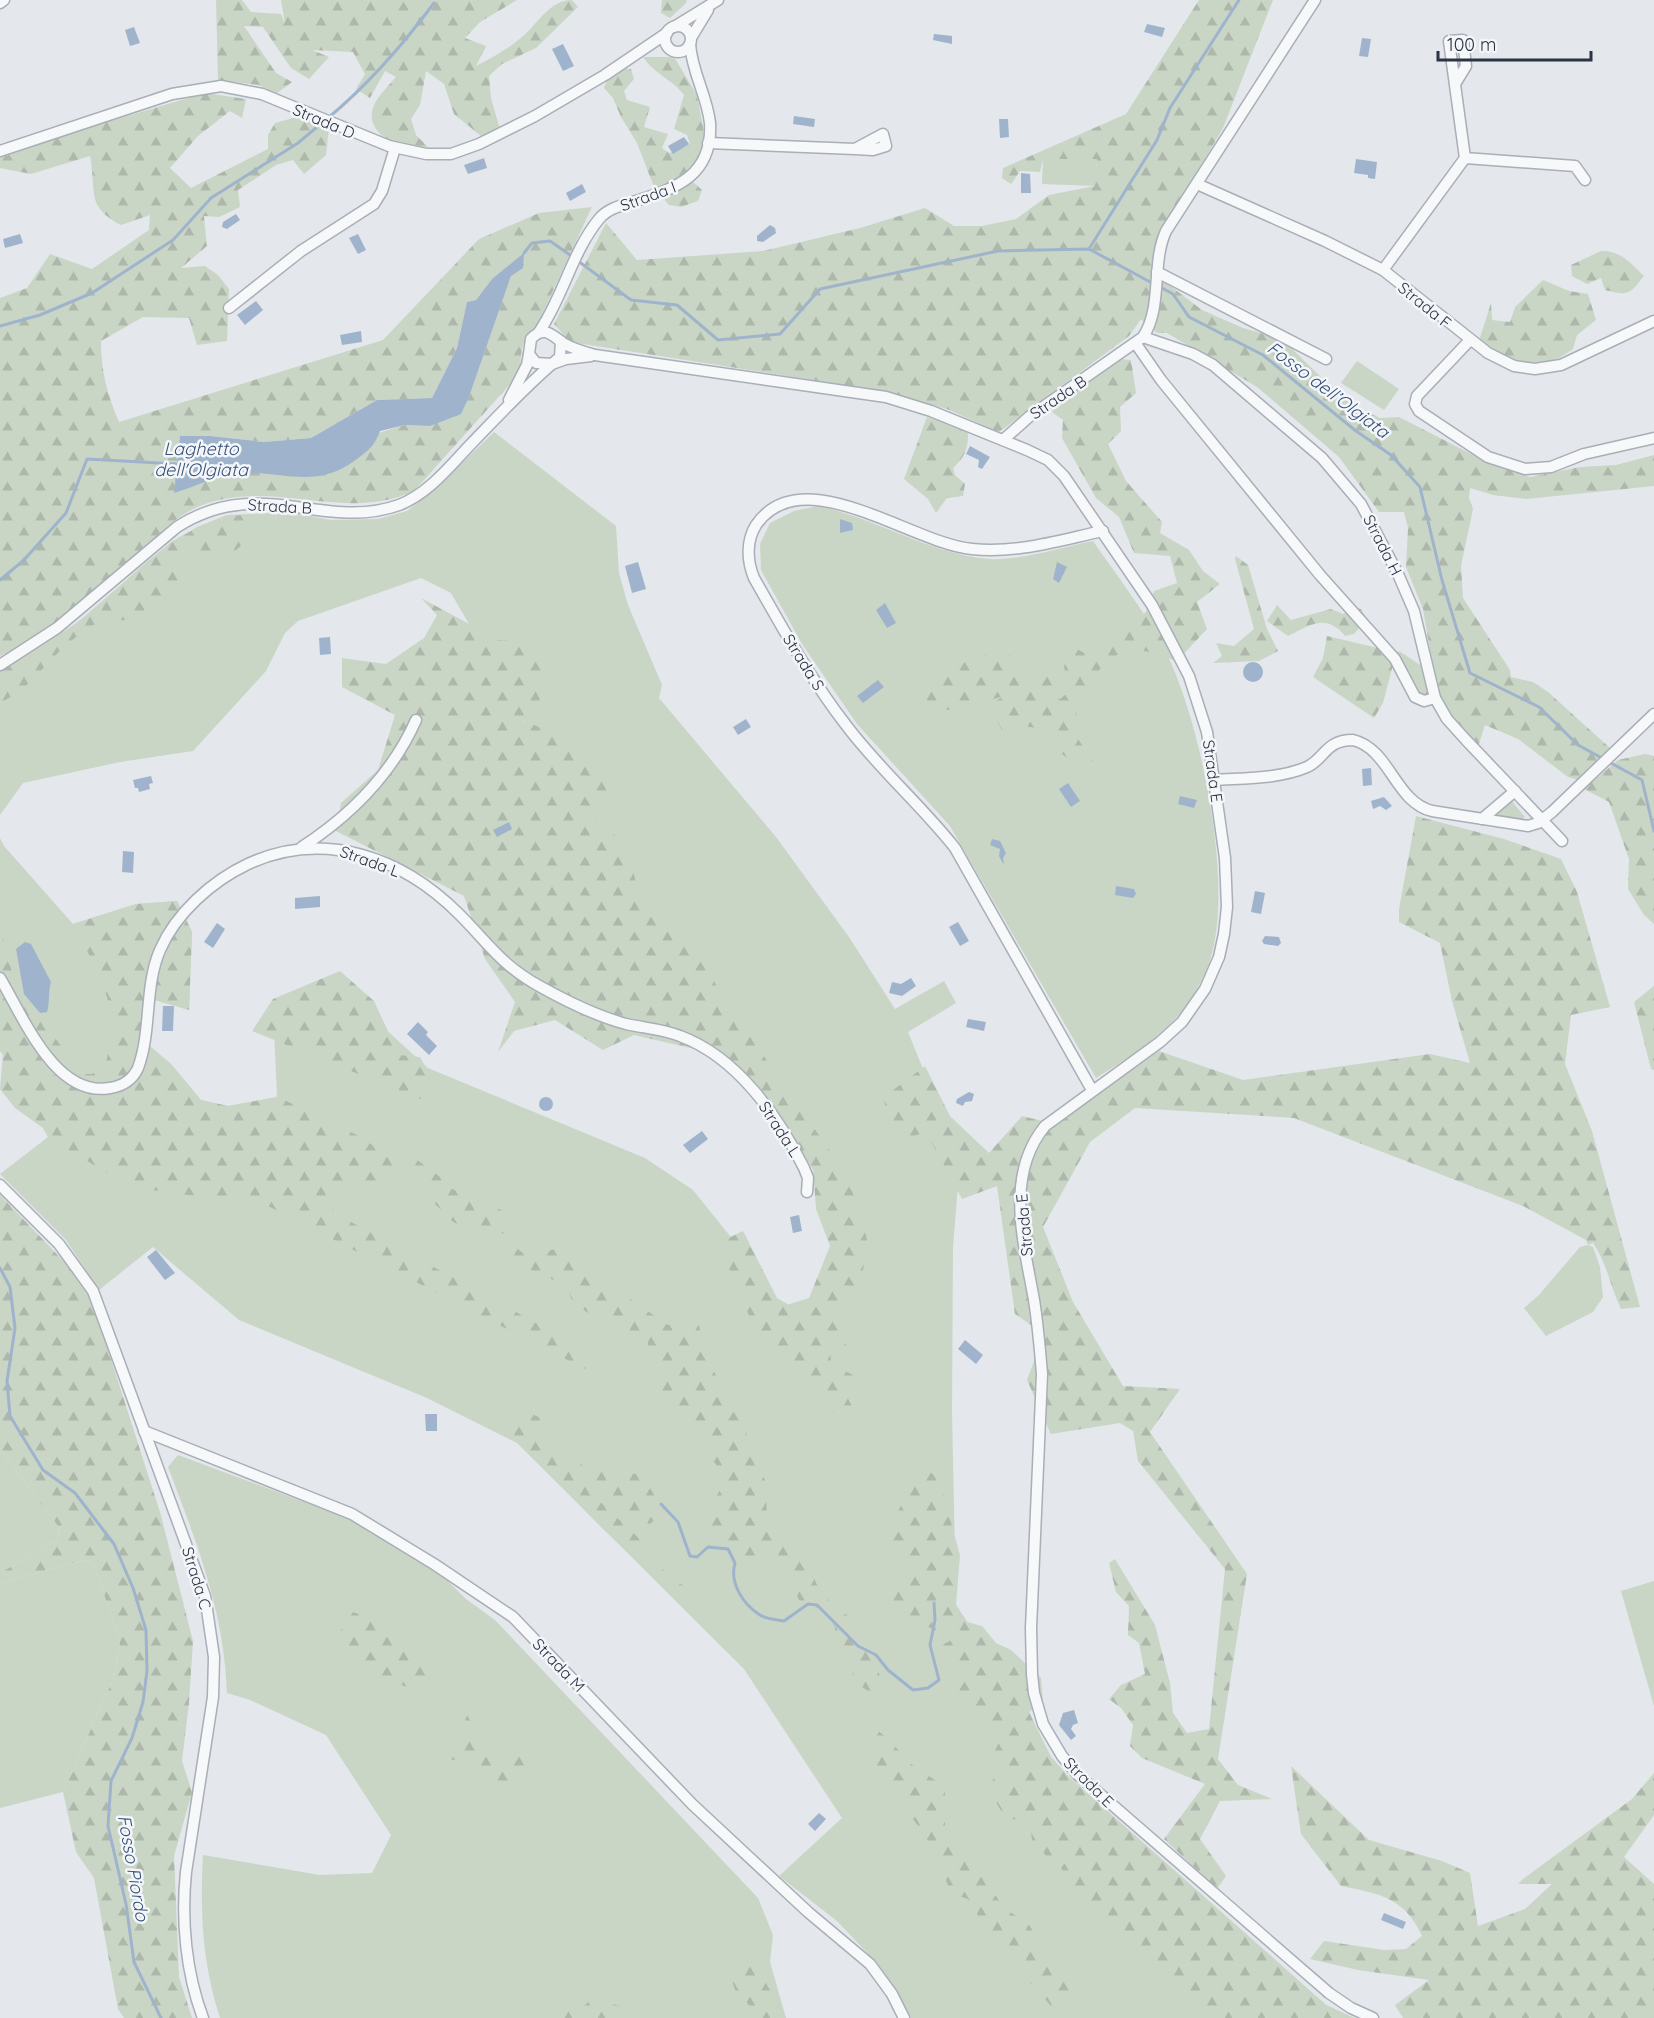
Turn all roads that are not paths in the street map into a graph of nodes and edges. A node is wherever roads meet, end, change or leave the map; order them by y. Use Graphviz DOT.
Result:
graph roads {
  1 [pos="4,0"];
  2 [pos="719,0"];
  3 [pos="1315,0"];
  4 [pos="0,3"];
  5 [pos="670,30"];
  6 [pos="690,41"];
  7 [pos="671,49"];
  8 [pos="634,56"];
  9 [pos="695,75"];
  10 [pos="1455,84"];
  11 [pos="708,142"];
  12 [pos="395,148"];
  13 [pos="855,149"];
  14 [pos="0,151"];
  15 [pos="1465,158"];
  16 [pos="1585,180"];
  17 [pos="1197,184"];
  18 [pos="1383,270"];
  19 [pos="1156,280"];
  20 [pos="229,308"];
  21 [pos="553,310"];
  22 [pos="1654,321"];
  23 [pos="540,332"];
  24 [pos="560,339"];
  25 [pos="1139,340"];
  26 [pos="1470,340"];
  27 [pos="529,354"];
  28 [pos="596,355"];
  29 [pos="1326,359"];
  30 [pos="552,364"];
  31 [pos="503,411"];
  32 [pos="1654,438"];
  33 [pos="1003,440"];
  34 [pos="1103,531"];
  35 [pos="0,665"];
  36 [pos="1435,698"];
  37 [pos="1654,714"];
  38 [pos="416,720"];
  39 [pos="1215,780"];
  40 [pos="1515,791"];
  41 [pos="1482,819"];
  42 [pos="1543,820"];
  43 [pos="1562,841"];
  44 [pos="299,849"];
  45 [pos="0,978"];
  46 [pos="1092,1090"];
  47 [pos="0,1185"];
  48 [pos="807,1192"];
  49 [pos="144,1431"];
  50 [pos="203,2018"];
  51 [pos="904,2018"];
  52 [pos="1373,2018"];
  1 -- 4 [label="street"];
  2 -- 5 [label="street, Strada D"];
  2 -- 6 [label="street, Strada D"];
  3 -- 17 [label="street"];
  5 -- 6 [label="street"];
  5 -- 7 [label="street"];
  5 -- 8 [label="street, Strada D"];
  6 -- 7 [label="street"];
  6 -- 9 [label="street, Strada I"];
  7 -- 8 [label="street, Strada D"];
  7 -- 9 [label="street, Strada I"];
  8 -- 12 [label="street, Strada D"];
  9 -- 11 [label="street, Strada I"];
  10 -- 15 [label="street"];
  11 -- 13 [label="street"];
  11 -- 21 [label="street, Strada I"];
  12 -- 14 [label="street, Strada D"];
  12 -- 20 [label="street"];
  15 -- 16 [label="street"];
  15 -- 18 [label="street"];
  17 -- 18 [label="street, Strada F"];
  17 -- 19 [label="street"];
  18 -- 26 [label="street, Strada F"];
  19 -- 25 [label="street"];
  19 -- 29 [label="street"];
  21 -- 23 [label="street, Strada I"];
  21 -- 24 [label="street"];
  22 -- 26 [label="street, Strada F"];
  23 -- 24 [label="street"];
  23 -- 27 [label="street"];
  24 -- 28 [label="street"];
  24 -- 30 [label="street"];
  25 -- 33 [label="street, Strada B"];
  25 -- 36 [label="street"];
  25 -- 36 [label="street, Strada H"];
  26 -- 32 [label="street"];
  27 -- 30 [label="street"];
  27 -- 31 [label="street, Strada B"];
  28 -- 30 [label="street"];
  28 -- 33 [label="street"];
  30 -- 31 [label="street, Strada B"];
  31 -- 35 [label="street, Strada B"];
  33 -- 34 [label="street, Strada E"];
  34 -- 39 [label="street, Strada E"];
  34 -- 46 [label="street, Strada S"];
  36 -- 40 [label="street, Strada H"];
  37 -- 42 [label="street"];
  38 -- 44 [label="street"];
  39 -- 41 [label="street"];
  39 -- 46 [label="street, Strada E"];
  40 -- 41 [label="street"];
  40 -- 42 [label="street, Strada H"];
  41 -- 42 [label="street"];
  42 -- 43 [label="street, Strada H"];
  44 -- 45 [label="street, Strada L"];
  44 -- 48 [label="street, Strada L"];
  46 -- 52 [label="street, Strada E"];
  47 -- 49 [label="street, Strada C"];
  49 -- 50 [label="street, Strada C"];
  49 -- 51 [label="street, Strada M"];
}
